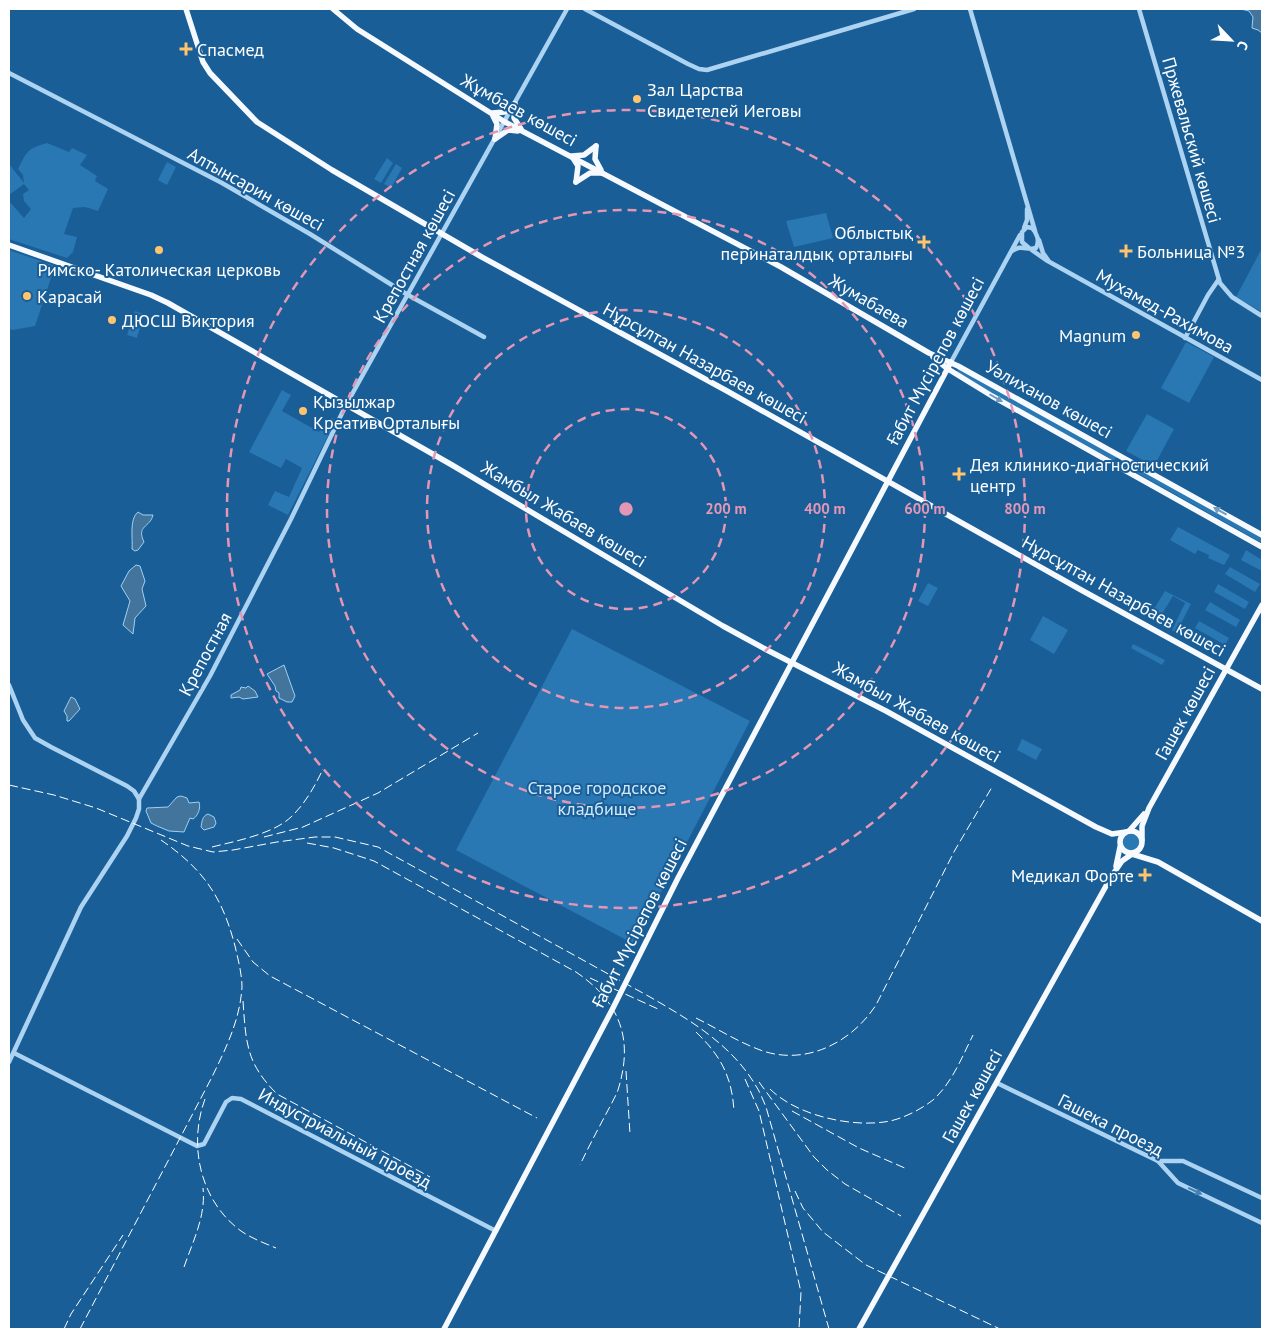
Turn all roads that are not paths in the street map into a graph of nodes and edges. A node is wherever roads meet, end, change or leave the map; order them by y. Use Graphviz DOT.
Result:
graph roads {
  1 [pos="186,9"];
  2 [pos="568,9"];
  3 [pos="585,9"];
  4 [pos="914,9"];
  5 [pos="970,9"];
  6 [pos="1139,9"];
  7 [pos="334,10"];
  8 [pos="9,73"];
  9 [pos="515,104"];
  10 [pos="490,113"];
  11 [pos="505,122"];
  12 [pos="523,131"];
  13 [pos="495,139"];
  14 [pos="570,156"];
  15 [pos="605,174"];
  16 [pos="1026,203"];
  17 [pos="694,221"];
  18 [pos="1022,232"];
  19 [pos="442,234"];
  20 [pos="1037,236"];
  21 [pos="9,246"];
  22 [pos="1028,248"];
  23 [pos="1012,251"];
  24 [pos="1055,266"];
  25 [pos="1219,279"];
  26 [pos="1211,290"];
  27 [pos="1225,290"];
  28 [pos="408,295"];
  29 [pos="1262,316"];
  30 [pos="484,337"];
  31 [pos="1185,338"];
  32 [pos="929,353"];
  33 [pos="951,362"];
  34 [pos="948,369"];
  35 [pos="1262,380"];
  36 [pos="346,405"];
  37 [pos="888,481"];
  38 [pos="1191,495"];
  39 [pos="1186,504"];
  40 [pos="291,519"];
  41 [pos="1262,535"];
  42 [pos="1262,546"];
  43 [pos="1262,605"];
  44 [pos="792,662"];
  45 [pos="1226,670"];
  46 [pos="9,685"];
  47 [pos="1262,689"];
  48 [pos="139,799"];
  49 [pos="1149,808"];
  50 [pos="1096,827"];
  51 [pos="1127,832"];
  52 [pos="1142,841"];
  53 [pos="1120,847"];
  54 [pos="1132,854"];
  55 [pos="1158,862"];
  56 [pos="1111,877"];
  57 [pos="1262,921"];
  58 [pos="14,1053"];
  59 [pos="9,1062"];
  60 [pos="997,1083"];
  61 [pos="1158,1161"];
  62 [pos="1262,1198"];
  63 [pos="1262,1223"];
  64 [pos="496,1231"];
  65 [pos="444,1329"];
  66 [pos="859,1329"];
  1 -- 19 [label="main road, Нұрсұлтан Назарбаев көшесі"];
  2 -- 9 [label="street, Крепостная көшесі"];
  3 -- 4 [label="street"];
  5 -- 16 [label="street"];
  6 -- 25 [label="street, Пржевальский көшесі"];
  7 -- 10 [label="main road, Жұмбаев көшесі"];
  8 -- 28 [label="street, Алтынсарин көшесі"];
  9 -- 10 [label="main road"];
  9 -- 11 [label="street, Крепостная көшесі"];
  9 -- 12 [label="main road"];
  10 -- 11 [label="main road, Жұмбаев көшесі"];
  10 -- 13 [label="main road"];
  11 -- 12 [label="main road, Жұмбаев көшесі"];
  11 -- 13 [label="street, Крепостная көшесі"];
  12 -- 13 [label="main road"];
  12 -- 14 [label="main road, Жұмбаев көшесі"];
  13 -- 19 [label="street, Крепостная көшесі"];
  14 -- 15 [label="main road, Жұмбаев көшесі"];
  14 -- 15 [label="main road"];
  14 -- 15 [label="main road"];
  15 -- 17 [label="main road, Жұмбаев көшесі"];
  16 -- 18 [label="street"];
  16 -- 20 [label="street"];
  17 -- 32 [label="main road, Жумабаева"];
  18 -- 20 [label="street"];
  18 -- 22 [label="street"];
  18 -- 23 [label="street, Ғабит Мүсірепов көшесі"];
  19 -- 28 [label="street, Крепостная көшесі"];
  19 -- 37 [label="main road, Нұрсұлтан Назарбаев көшесі"];
  20 -- 22 [label="street"];
  20 -- 24 [label="street"];
  21 -- 36 [label="main road, Жамбыл Жабаев көшесі"];
  22 -- 23 [label="street"];
  22 -- 24 [label="street, Мухамед-Рахимова"];
  23 -- 33 [label="street, Ғабит Мүсірепов көшесі"];
  24 -- 31 [label="street, Мухамед-Рахимова"];
  25 -- 26 [label="street"];
  25 -- 27 [label="street, Пржевальский көшесі"];
  26 -- 27 [label="street"];
  26 -- 31 [label="street"];
  27 -- 29 [label="street"];
  28 -- 30 [label="street, Алтынсарин көшесі"];
  28 -- 36 [label="street, Крепостная көшесі"];
  31 -- 35 [label="street, Мухамед-Рахимова"];
  32 -- 33 [label="main road, Жумабаева"];
  32 -- 34 [label="main road"];
  33 -- 34 [label="main road, Ғабит Мүсірепов көшесі"];
  33 -- 38 [label="main road, Уәлиханов көшесі"];
  34 -- 37 [label="main road, Ғабит Мүсірепов көшесі"];
  34 -- 39 [label="main road, Уәлиханов көшесі, one-way"];
  36 -- 40 [label="street, Крепостная көшесі"];
  36 -- 44 [label="main road, Жамбыл Жабаев көшесі"];
  37 -- 44 [label="main road, Ғабит Мүсірепов көшесі"];
  37 -- 45 [label="main road, Нұрсұлтан Назарбаев көшесі"];
  38 -- 39 [label="main road"];
  41 -- 38 [label="main road, Уәлиханов көшесі, one-way"];
  39 -- 42 [label="main road, Уәлиханов көшесі"];
  40 -- 48 [label="street, Крепостная"];
  43 -- 45 [label="main road, Гашек көшесі"];
  44 -- 50 [label="main road, Жамбыл Жабаев көшесі"];
  44 -- 64 [label="main road, Ғабит Мүсірепов көшесі"];
  45 -- 47 [label="main road, Нұрсұлтан Назарбаев көшесі"];
  45 -- 49 [label="main road, Гашек көшесі"];
  46 -- 48 [label="street"];
  48 -- 58 [label="street, Крепостная"];
  49 -- 51 [label="main road, Гашек көшесі"];
  49 -- 52 [label="main road, Гашек көшесі"];
  50 -- 51 [label="main road"];
  50 -- 53 [label="main road"];
  51 -- 52 [label="main road"];
  51 -- 53 [label="main road"];
  52 -- 54 [label="main road"];
  52 -- 55 [label="main road"];
  53 -- 54 [label="main road"];
  53 -- 56 [label="main road, Гашек көшесі"];
  54 -- 55 [label="main road"];
  54 -- 56 [label="main road, Гашек көшесі"];
  55 -- 57 [label="main road"];
  56 -- 60 [label="main road, Гашек көшесі"];
  58 -- 59 [label="street, Крепостная"];
  58 -- 64 [label="street, Индустриальный проезд"];
  60 -- 61 [label="street, Гашека проезд"];
  60 -- 66 [label="main road, Гашек көшесі"];
  61 -- 62 [label="street"];
  61 -- 63 [label="street, Гашека проезд, one-way"];
  64 -- 65 [label="main road, Ғабит Мүсірепов көшесі"];
}
